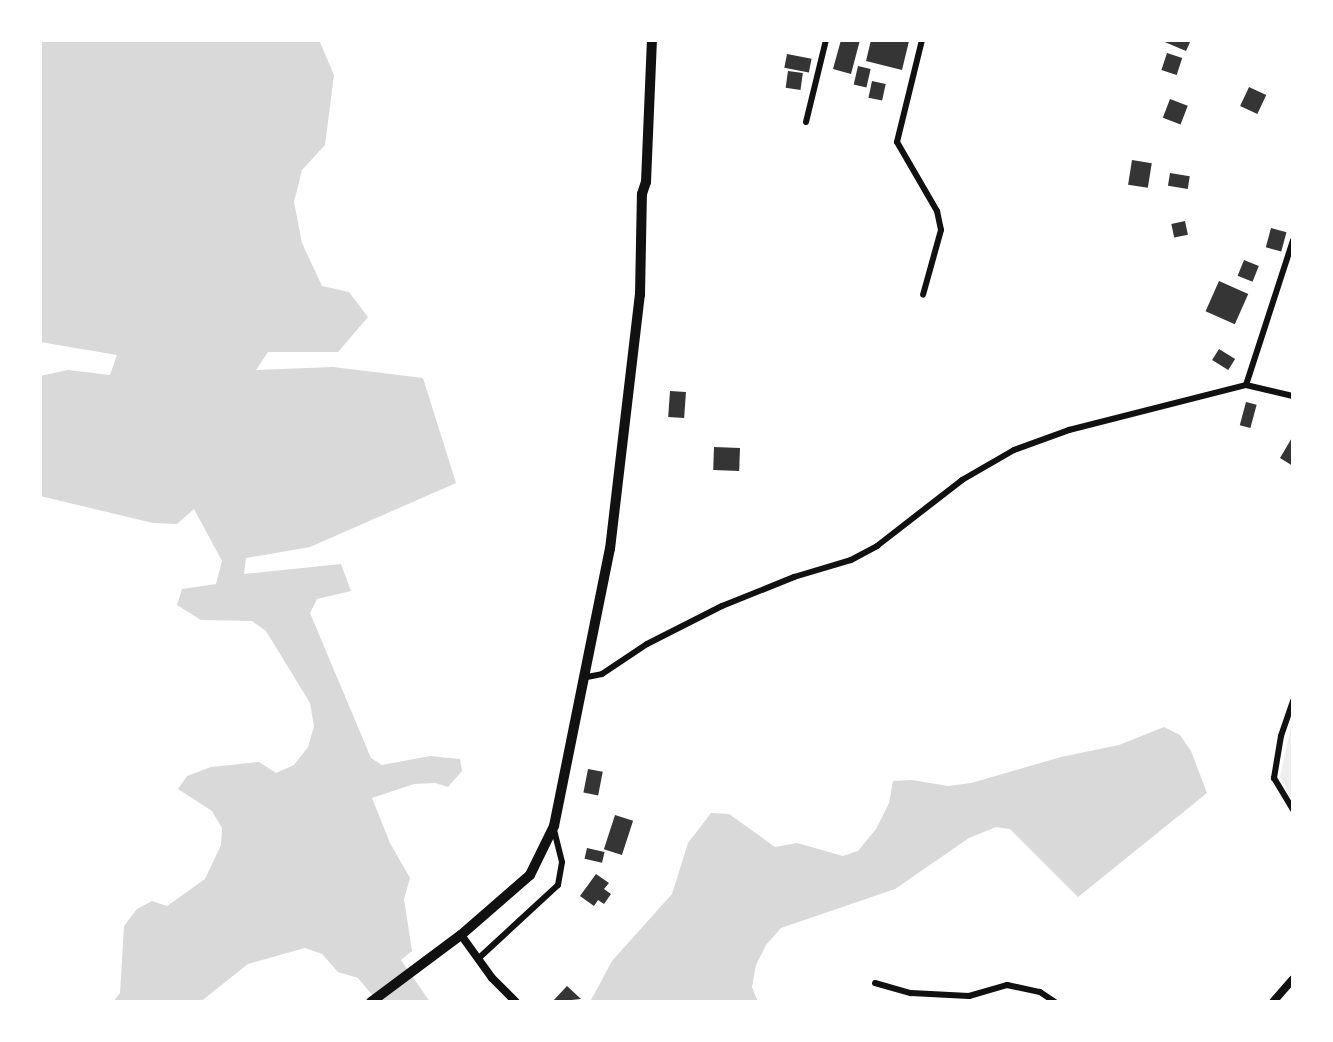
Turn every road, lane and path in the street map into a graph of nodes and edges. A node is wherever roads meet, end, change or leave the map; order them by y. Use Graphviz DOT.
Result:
graph roads {
  1 [pos="652,40"];
  2 [pos="826,40"];
  3 [pos="922,40"];
  4 [pos="806,122"];
  5 [pos="1293,240"];
  6 [pos="923,295"];
  7 [pos="1246,385"];
  8 [pos="1293,396"];
  9 [pos="587,677"];
  10 [pos="1293,701"];
  11 [pos="1293,810"];
  12 [pos="554,826"];
  13 [pos="461,935"];
  14 [pos="480,957"];
  15 [pos="1293,979"];
  16 [pos="875,983"];
  17 [pos="371,1002"];
  18 [pos="516,1002"];
  19 [pos="1055,1002"];
  20 [pos="1273,1002"];
  1 -- 9 [label="main road"];
  2 -- 4 [label="street"];
  3 -- 6 [label="street"];
  5 -- 7 [label="street"];
  7 -- 8 [label="street"];
  7 -- 9 [label="street"];
  9 -- 12 [label="main road"];
  10 -- 11 [label="street"];
  12 -- 13 [label="main road"];
  12 -- 14 [label="street"];
  13 -- 14 [label="street"];
  13 -- 17 [label="main road"];
  14 -- 18 [label="street"];
  15 -- 20 [label="street"];
  16 -- 19 [label="street"];
}
